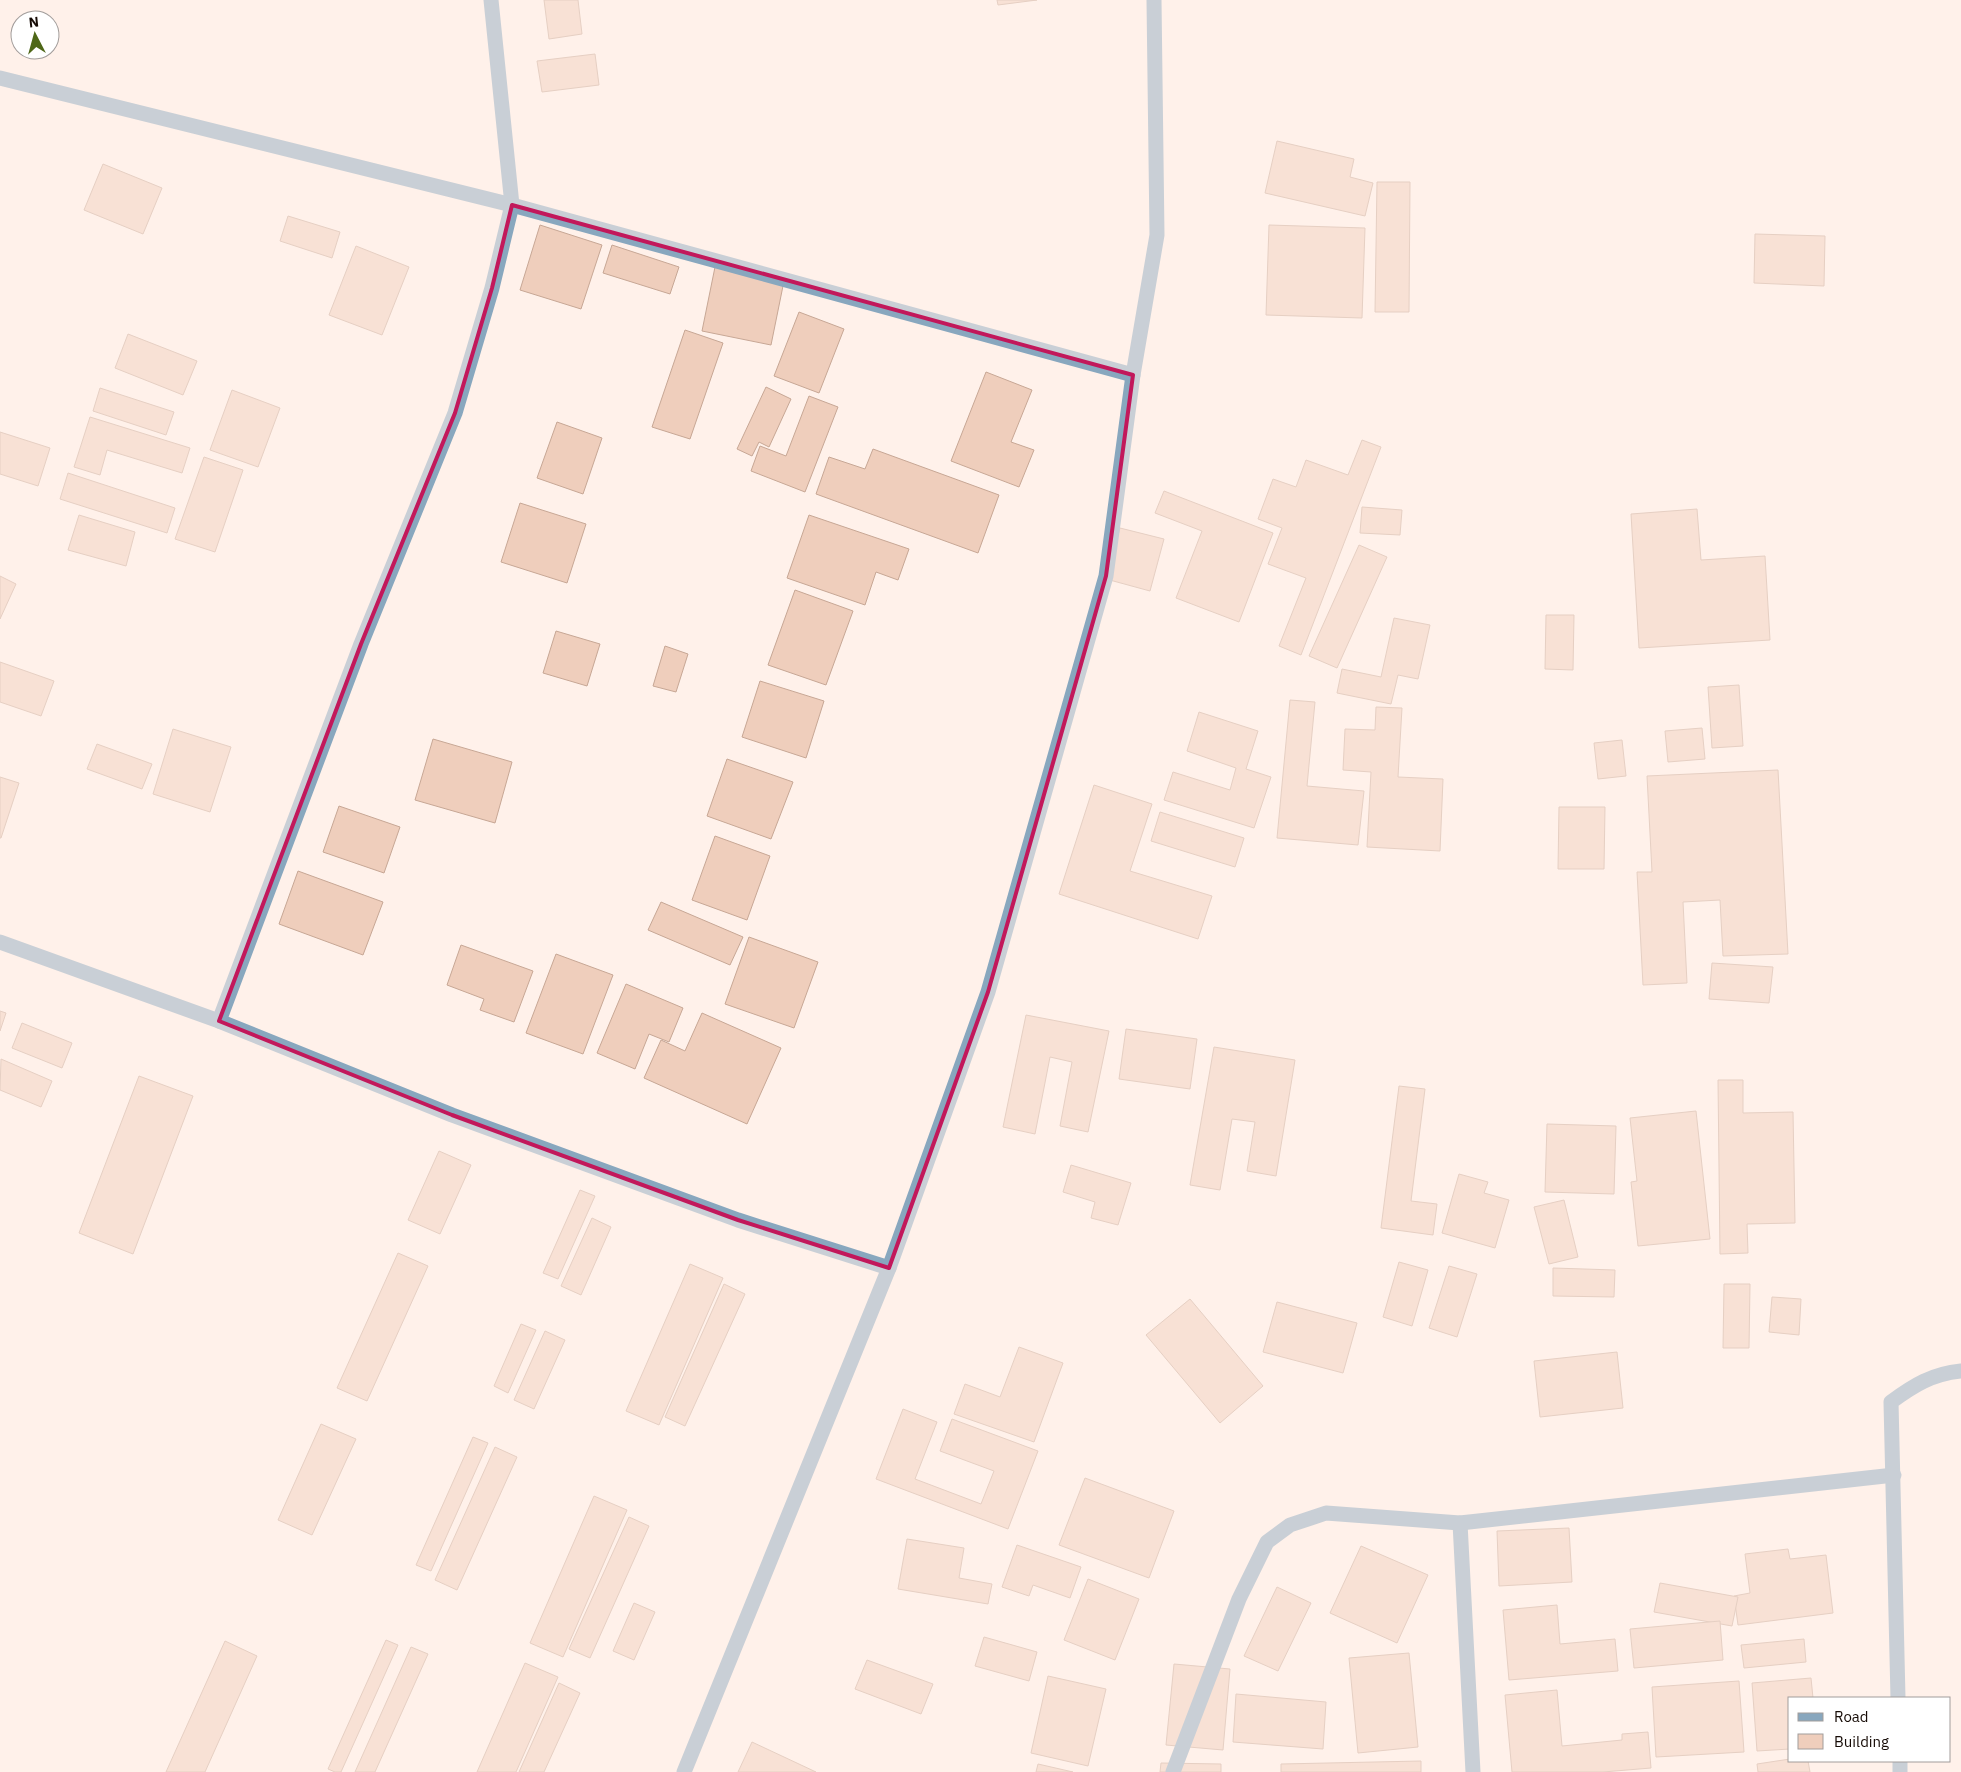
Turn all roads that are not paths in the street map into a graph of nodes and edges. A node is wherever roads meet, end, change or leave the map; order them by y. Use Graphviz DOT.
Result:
graph roads {
  1 [pos="491,0"];
  2 [pos="1154,0"];
  3 [pos="0,78"];
  4 [pos="512,205"];
  5 [pos="1133,376"];
  6 [pos="0,942"];
  7 [pos="219,1021"];
  8 [pos="889,1268"];
  9 [pos="1961,1371"];
  10 [pos="1894,1475"];
  11 [pos="1460,1524"];
  12 [pos="1898,1697"];
  13 [pos="684,1772"];
  14 [pos="1172,1772"];
  15 [pos="1473,1772"];
  1 -- 4 [label="street"];
  2 -- 5 [label="street"];
  3 -- 4 [label="street"];
  4 -- 5 [label="street"];
  4 -- 7 [label="street"];
  5 -- 8 [label="street"];
  6 -- 7 [label="street"];
  7 -- 8 [label="street"];
  8 -- 13 [label="street"];
  9 -- 10 [label="street"];
  10 -- 11 [label="street"];
  10 -- 12 [label="street"];
  11 -- 14 [label="street"];
  11 -- 15 [label="street"];
}
